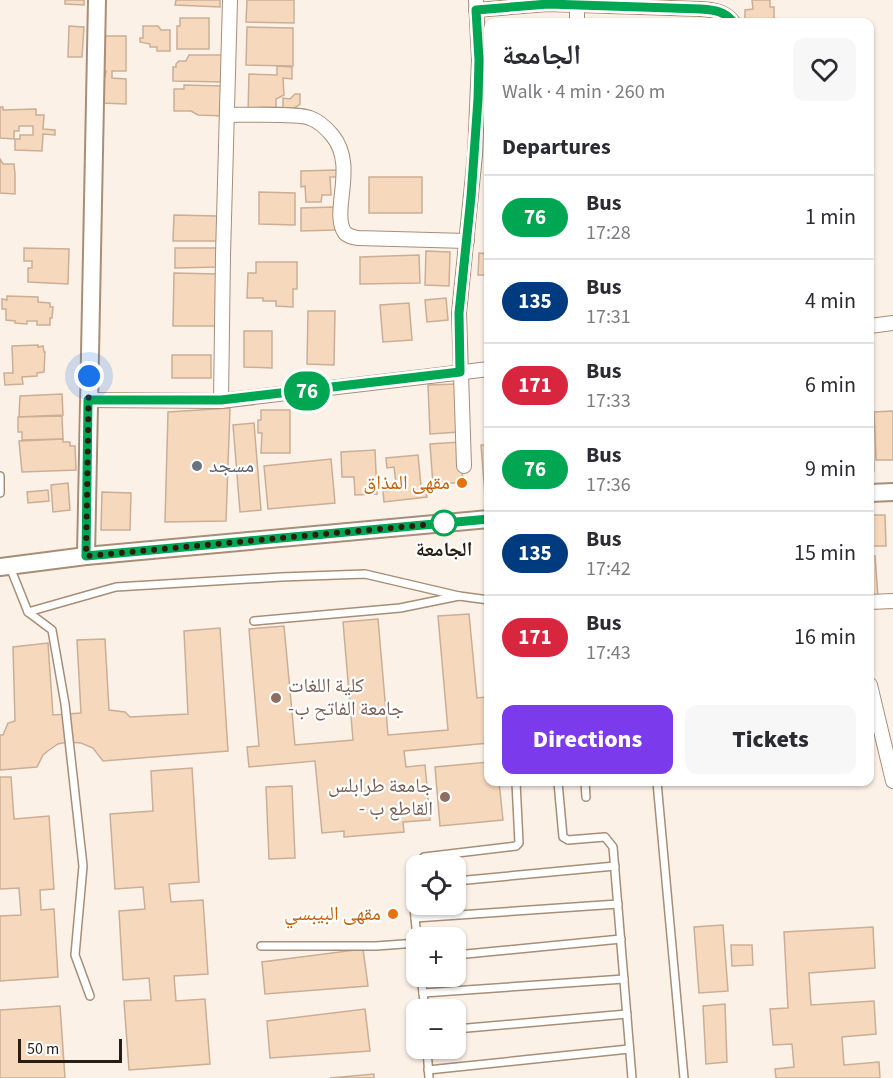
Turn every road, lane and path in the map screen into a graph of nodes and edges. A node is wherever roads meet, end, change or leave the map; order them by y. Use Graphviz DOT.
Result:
graph roads {
  1 [pos="97,0"];
  2 [pos="230,0"];
  3 [pos="474,3"];
  4 [pos="577,6"];
  5 [pos="577,18"];
  6 [pos="729,18"];
  7 [pos="227,115"];
  8 [pos="467,241"];
  9 [pos="893,323"];
  10 [pos="874,325"];
  11 [pos="484,370"];
  12 [pos="460,372"];
  13 [pos="88,400"];
  14 [pos="221,400"];
  15 [pos="464,466"];
  16 [pos="0,476"];
  17 [pos="893,492"];
  18 [pos="0,493"];
  19 [pos="874,494"];
  20 [pos="484,519"];
  21 [pos="86,556"];
  22 [pos="5,566"];
  23 [pos="459,596"];
  24 [pos="484,599"];
  25 [pos="893,601"];
  26 [pos="874,602"];
  27 [pos="28,612"];
  28 [pos="254,621"];
  29 [pos="874,703"];
  30 [pos="893,781"];
  31 [pos="516,786"];
  32 [pos="558,786"];
  33 [pos="585,786"];
  34 [pos="657,786"];
  35 [pos="586,797"];
  36 [pos="441,855"];
  37 [pos="615,867"];
  38 [pos="466,880"];
  39 [pos="618,904"];
  40 [pos="415,918"];
  41 [pos="416,927"];
  42 [pos="621,939"];
  43 [pos="406,944"];
  44 [pos="261,946"];
  45 [pos="466,954"];
  46 [pos="624,979"];
  47 [pos="422,987"];
  48 [pos="423,993"];
  49 [pos="90,996"];
  50 [pos="424,999"];
  51 [pos="627,1014"];
  52 [pos="466,1028"];
  53 [pos="629,1049"];
  54 [pos="428,1074"];
  55 [pos="632,1078"];
  56 [pos="684,1078"];
  1 -- 13 [label="street"];
  2 -- 7 [label="street"];
  3 -- 4 [label="street"];
  3 -- 8 [label="street"];
  4 -- 5 [label="street"];
  4 -- 6 [label="street"];
  7 -- 8 [label="street"];
  7 -- 14 [label="street"];
  8 -- 12 [label="street"];
  9 -- 10 [label="street"];
  11 -- 12 [label="street"];
  12 -- 14 [label="street"];
  12 -- 15 [label="street"];
  13 -- 14 [label="street"];
  13 -- 21 [label="street"];
  16 -- 18 [label="lane"];
  17 -- 19 [label="street"];
  20 -- 21 [label="street"];
  21 -- 22 [label="street"];
  22 -- 27 [label="lane"];
  23 -- 24 [label="lane"];
  23 -- 27 [label="lane"];
  23 -- 28 [label="lane"];
  25 -- 26 [label="street"];
  27 -- 49 [label="lane"];
  29 -- 30 [label="street"];
  31 -- 36 [label="lane"];
  32 -- 37 [label="lane"];
  33 -- 35 [label="lane"];
  34 -- 56 [label="lane"];
  37 -- 38 [label="lane"];
  37 -- 39 [label="lane"];
  39 -- 40 [label="lane"];
  39 -- 42 [label="lane"];
  40 -- 41 [label="lane"];
  42 -- 45 [label="lane"];
  42 -- 46 [label="lane"];
  43 -- 44 [label="lane"];
  46 -- 48 [label="lane"];
  46 -- 51 [label="lane"];
  47 -- 48 [label="lane"];
  48 -- 50 [label="lane"];
  51 -- 52 [label="lane"];
  51 -- 53 [label="lane"];
  53 -- 54 [label="lane"];
  53 -- 55 [label="lane"];
}
